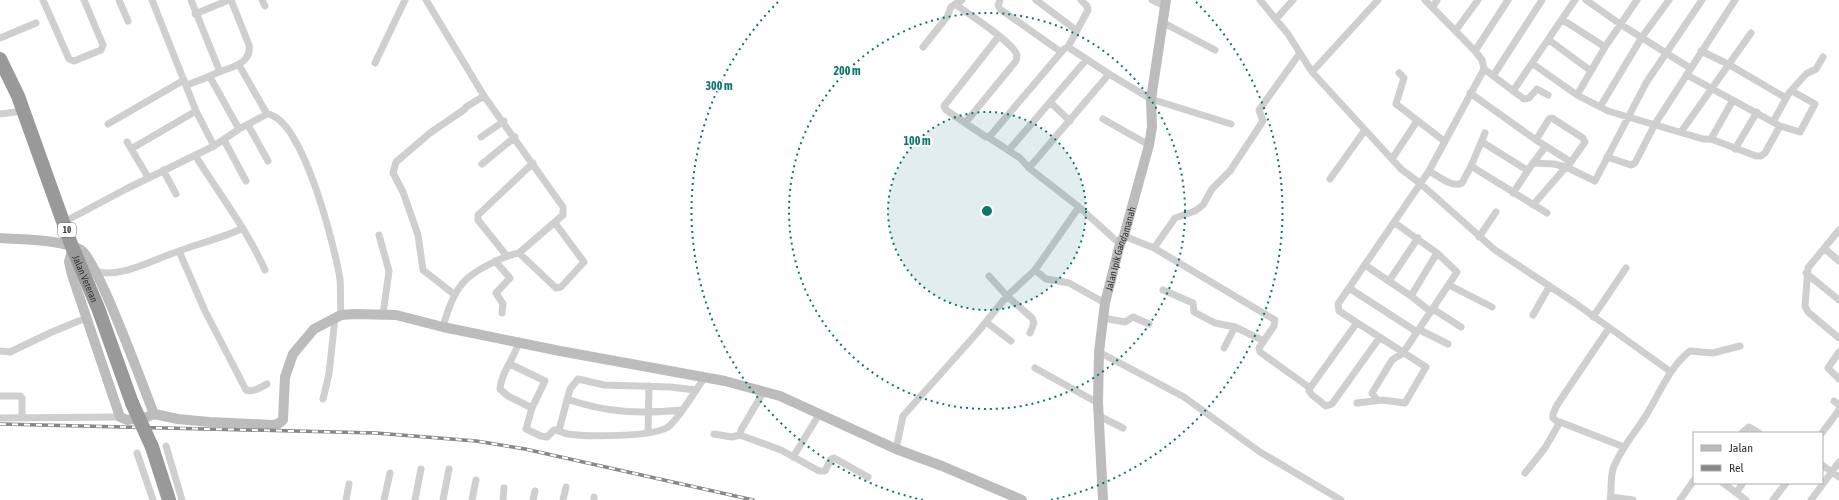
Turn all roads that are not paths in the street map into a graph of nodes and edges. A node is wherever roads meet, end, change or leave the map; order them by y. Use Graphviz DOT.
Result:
graph roads {
  1 [pos="43,0"];
  2 [pos="84,0"];
  3 [pos="119,0"];
  4 [pos="152,0"];
  5 [pos="191,0"];
  6 [pos="230,0"];
  7 [pos="405,0"];
  8 [pos="426,0"];
  9 [pos="962,0"];
  10 [pos="1000,0"];
  11 [pos="1036,0"];
  12 [pos="1081,0"];
  13 [pos="1152,0"];
  14 [pos="1260,0"];
  15 [pos="1293,0"];
  16 [pos="1378,0"];
  17 [pos="1425,0"];
  18 [pos="1437,0"];
  19 [pos="1478,0"];
  20 [pos="1508,0"];
  21 [pos="1542,0"];
  22 [pos="1575,0"];
  23 [pos="1586,0"];
  24 [pos="1636,0"];
  25 [pos="1669,0"];
  26 [pos="1702,0"];
  27 [pos="1734,1"];
  28 [pos="1165,3"];
  29 [pos="955,4"];
  30 [pos="1433,7"];
  31 [pos="196,14"];
  32 [pos="1276,19"];
  33 [pos="1563,20"];
  34 [pos="128,21"];
  35 [pos="1162,22"];
  36 [pos="36,23"];
  37 [pos="1620,24"];
  38 [pos="1076,30"];
  39 [pos="1456,30"];
  40 [pos="1751,33"];
  41 [pos="999,36"];
  42 [pos="1642,37"];
  43 [pos="0,38"];
  44 [pos="1548,40"];
  45 [pos="923,47"];
  46 [pos="1068,47"];
  47 [pos="1605,47"];
  48 [pos="1215,50"];
  49 [pos="1475,51"];
  50 [pos="1702,51"];
  51 [pos="1061,52"];
  52 [pos="1300,53"];
  53 [pos="1667,53"];
  54 [pos="1823,57"];
  55 [pos="0,59"];
  56 [pos="1086,60"];
  57 [pos="375,63"];
  58 [pos="1533,64"];
  59 [pos="1728,64"];
  60 [pos="239,65"];
  61 [pos="1484,69"];
  62 [pos="1591,71"];
  63 [pos="220,72"];
  64 [pos="1312,72"];
  65 [pos="1688,72"];
  66 [pos="1399,73"];
  67 [pos="1109,74"];
  68 [pos="1493,76"];
  69 [pos="210,77"];
  70 [pos="185,83"];
  71 [pos="1711,88"];
  72 [pos="1513,91"];
  73 [pos="1792,91"];
  74 [pos="1470,93"];
  75 [pos="1548,95"];
  76 [pos="1577,95"];
  77 [pos="484,96"];
  78 [pos="1786,98"];
  79 [pos="1151,99"];
  80 [pos="1733,100"];
  81 [pos="1050,102"];
  82 [pos="1600,107"];
  83 [pos="23,111"];
  84 [pos="196,111"];
  85 [pos="1757,112"];
  86 [pos="0,114"];
  87 [pos="267,114"];
  88 [pos="1628,117"];
  89 [pos="1103,119"];
  90 [pos="504,121"];
  91 [pos="1070,121"];
  92 [pos="1417,121"];
  93 [pos="966,122"];
  94 [pos="1773,122"];
  95 [pos="108,124"];
  96 [pos="1231,124"];
  97 [pos="1655,124"];
  98 [pos="248,125"];
  99 [pos="1780,126"];
  100 [pos="239,129"];
  101 [pos="1365,130"];
  102 [pos="1681,132"];
  103 [pos="1485,133"];
  104 [pos="481,137"];
  105 [pos="515,137"];
  106 [pos="988,137"];
  107 [pos="1711,139"];
  108 [pos="224,140"];
  109 [pos="1536,140"];
  110 [pos="127,142"];
  111 [pos="1444,142"];
  112 [pos="1482,142"];
  113 [pos="1149,145"];
  114 [pos="214,146"];
  115 [pos="1546,146"];
  116 [pos="130,149"];
  117 [pos="1735,149"];
  118 [pos="1009,150"];
  119 [pos="195,155"];
  120 [pos="1607,157"];
  121 [pos="1392,160"];
  122 [pos="268,161"];
  123 [pos="533,163"];
  124 [pos="1533,163"];
  125 [pos="482,164"];
  126 [pos="1569,164"];
  127 [pos="1472,166"];
  128 [pos="1029,168"];
  129 [pos="163,170"];
  130 [pos="1527,170"];
  131 [pos="1429,171"];
  132 [pos="148,177"];
  133 [pos="1330,179"];
  134 [pos="246,182"];
  135 [pos="1421,184"];
  136 [pos="1513,192"];
  137 [pos="176,194"];
  138 [pos="1533,204"];
  139 [pos="1079,207"];
  140 [pos="1496,212"];
  141 [pos="1547,213"];
  142 [pos="64,222"];
  143 [pos="555,223"];
  144 [pos="1395,223"];
  145 [pos="243,228"];
  146 [pos="1839,230"];
  147 [pos="379,235"];
  148 [pos="1479,237"];
  149 [pos="0,238"];
  150 [pos="1418,238"];
  151 [pos="1122,240"];
  152 [pos="73,246"];
  153 [pos="1154,248"];
  154 [pos="1824,248"];
  155 [pos="179,251"];
  156 [pos="519,253"];
  157 [pos="1437,253"];
  158 [pos="506,255"];
  159 [pos="1839,260"];
  160 [pos="495,261"];
  161 [pos="1364,265"];
  162 [pos="1626,268"];
  163 [pos="265,270"];
  164 [pos="1035,270"];
  165 [pos="96,272"];
  166 [pos="1806,273"];
  167 [pos="989,276"];
  168 [pos="1389,281"];
  169 [pos="1449,285"];
  170 [pos="1549,287"];
  171 [pos="1349,288"];
  172 [pos="1163,290"];
  173 [pos="455,295"];
  174 [pos="1007,296"];
  175 [pos="1412,296"];
  176 [pos="1839,300"];
  177 [pos="1105,302"];
  178 [pos="1492,307"];
  179 [pos="1432,310"];
  180 [pos="502,313"];
  181 [pos="383,314"];
  182 [pos="1533,315"];
  183 [pos="338,317"];
  184 [pos="1594,317"];
  185 [pos="86,318"];
  186 [pos="1103,318"];
  187 [pos="986,322"];
  188 [pos="1149,324"];
  189 [pos="1356,324"];
  190 [pos="443,327"];
  191 [pos="1235,327"];
  192 [pos="1461,327"];
  193 [pos="1609,328"];
  194 [pos="1418,331"];
  195 [pos="1030,333"];
  196 [pos="1380,337"];
  197 [pos="1839,338"];
  198 [pos="519,341"];
  199 [pos="1011,341"];
  200 [pos="1264,341"];
  201 [pos="1448,344"];
  202 [pos="1740,346"];
  203 [pos="1224,348"];
  204 [pos="0,351"];
  205 [pos="1100,352"];
  206 [pos="1839,352"];
  207 [pos="1403,353"];
  208 [pos="510,364"];
  209 [pos="1035,368"];
  210 [pos="1671,372"];
  211 [pos="705,377"];
  212 [pos="1839,379"];
  213 [pos="267,384"];
  214 [pos="649,386"];
  215 [pos="1310,388"];
  216 [pos="696,390"];
  217 [pos="764,391"];
  218 [pos="0,396"];
  219 [pos="323,399"];
  220 [pos="567,399"];
  221 [pos="1377,400"];
  222 [pos="1098,403"];
  223 [pos="1357,403"];
  224 [pos="532,408"];
  225 [pos="681,410"];
  226 [pos="1839,410"];
  227 [pos="648,413"];
  228 [pos="820,413"];
  229 [pos="154,414"];
  230 [pos="22,416"];
  231 [pos="1098,416"];
  232 [pos="120,417"];
  233 [pos="0,418"];
  234 [pos="1559,423"];
  235 [pos="1123,428"];
  236 [pos="559,430"];
  237 [pos="648,432"];
  238 [pos="1743,432"];
  239 [pos="1758,432"];
  240 [pos="1823,432"];
  241 [pos="714,434"];
  242 [pos="740,435"];
  243 [pos="159,447"];
  244 [pos="1624,447"];
  245 [pos="896,448"];
  246 [pos="137,453"];
  247 [pos="793,457"];
  248 [pos="1839,462"];
  249 [pos="1823,466"];
  250 [pos="421,469"];
  251 [pos="449,469"];
  252 [pos="1832,472"];
  253 [pos="390,473"];
  254 [pos="1525,473"];
  255 [pos="868,477"];
  256 [pos="1839,478"];
  257 [pos="476,480"];
  258 [pos="1693,481"];
  259 [pos="348,484"];
  260 [pos="1724,484"];
  261 [pos="1742,484"];
  262 [pos="1785,484"];
  263 [pos="566,487"];
  264 [pos="504,488"];
  265 [pos="535,491"];
  266 [pos="1736,493"];
  267 [pos="1610,498"];
  268 [pos="153,500"];
  269 [pos="169,500"];
  270 [pos="182,500"];
  271 [pos="346,500"];
  272 [pos="384,500"];
  273 [pos="415,500"];
  274 [pos="443,500"];
  275 [pos="472,500"];
  276 [pos="503,500"];
  277 [pos="533,500"];
  278 [pos="563,500"];
  279 [pos="1022,500"];
  280 [pos="1103,500"];
  281 [pos="1341,500"];
  282 [pos="1633,500"];
  283 [pos="1680,500"];
  284 [pos="1746,500"];
  285 [pos="1773,500"];
  286 [pos="1811,500"];
  1 -- 2 [label="street"];
  3 -- 34 [label="street"];
  4 -- 70 [label="street"];
  5 -- 31 [label="street"];
  6 -- 31 [label="street"];
  6 -- 60 [label="street"];
  7 -- 57 [label="street"];
  8 -- 77 [label="street"];
  9 -- 29 [label="street"];
  10 -- 51 [label="street"];
  11 -- 38 [label="street"];
  12 -- 38 [label="street"];
  13 -- 28 [label="street"];
  14 -- 32 [label="street"];
  15 -- 32 [label="street"];
  16 -- 64 [label="street"];
  17 -- 30 [label="street"];
  18 -- 30 [label="street"];
  19 -- 39 [label="street"];
  20 -- 49 [label="street"];
  21 -- 68 [label="street"];
  22 -- 33 [label="street"];
  23 -- 37 [label="street"];
  24 -- 37 [label="street"];
  25 -- 42 [label="street"];
  26 -- 53 [label="street"];
  27 -- 50 [label="street"];
  28 -- 35 [label="street, Jalan Ipik Gandamanah"];
  29 -- 41 [label="street"];
  29 -- 45 [label="street"];
  30 -- 39 [label="street"];
  31 -- 63 [label="street"];
  32 -- 52 [label="street"];
  33 -- 44 [label="street"];
  33 -- 47 [label="street"];
  35 -- 48 [label="street"];
  35 -- 79 [label="street, Jalan Ipik Gandamanah"];
  36 -- 43 [label="street"];
  37 -- 42 [label="street"];
  37 -- 47 [label="street"];
  38 -- 46 [label="street"];
  39 -- 49 [label="street"];
  40 -- 59 [label="street"];
  41 -- 93 [label="street"];
  41 -- 93 [label="street"];
  42 -- 53 [label="street"];
  42 -- 82 [label="street"];
  44 -- 58 [label="street"];
  44 -- 62 [label="street"];
  46 -- 51 [label="street"];
  46 -- 56 [label="street"];
  47 -- 62 [label="street"];
  49 -- 61 [label="street"];
  50 -- 59 [label="street"];
  50 -- 65 [label="street"];
  51 -- 106 [label="street"];
  52 -- 64 [label="street"];
  52 -- 153 [label="street"];
  53 -- 65 [label="street"];
  53 -- 88 [label="street"];
  54 -- 73 [label="street"];
  55 -- 83 [label="highway, Jalan Veteran / 10"];
  56 -- 67 [label="street"];
  56 -- 81 [label="street"];
  58 -- 72 [label="street"];
  58 -- 76 [label="street"];
  59 -- 71 [label="street"];
  59 -- 78 [label="street"];
  60 -- 63 [label="street"];
  60 -- 87 [label="street"];
  61 -- 68 [label="street"];
  61 -- 74 [label="street"];
  62 -- 76 [label="street"];
  63 -- 69 [label="street"];
  64 -- 101 [label="street"];
  65 -- 71 [label="street"];
  65 -- 97 [label="street"];
  66 -- 92 [label="street"];
  67 -- 79 [label="street"];
  67 -- 91 [label="street"];
  68 -- 72 [label="street"];
  69 -- 70 [label="street"];
  69 -- 100 [label="street"];
  70 -- 84 [label="street"];
  70 -- 95 [label="street"];
  71 -- 80 [label="street"];
  71 -- 102 [label="street"];
  72 -- 75 [label="street"];
  73 -- 78 [label="street"];
  73 -- 99 [label="street"];
  74 -- 109 [label="street"];
  74 -- 111 [label="street"];
  76 -- 82 [label="street"];
  77 -- 90 [label="street"];
  77 -- 173 [label="street"];
  78 -- 94 [label="street"];
  79 -- 96 [label="street"];
  79 -- 113 [label="street, Jalan Ipik Gandamanah"];
  80 -- 85 [label="street"];
  80 -- 107 [label="street"];
  81 -- 91 [label="street"];
  81 -- 118 [label="street"];
  82 -- 88 [label="street"];
  83 -- 86 [label="street"];
  83 -- 142 [label="highway, Jalan Veteran / 10"];
  84 -- 114 [label="street"];
  84 -- 116 [label="street"];
  85 -- 94 [label="street"];
  85 -- 117 [label="street"];
  87 -- 98 [label="street"];
  87 -- 183 [label="street"];
  88 -- 97 [label="street"];
  88 -- 120 [label="street"];
  89 -- 113 [label="street"];
  90 -- 104 [label="street"];
  90 -- 105 [label="street"];
  91 -- 128 [label="street"];
  92 -- 111 [label="street"];
  92 -- 121 [label="street"];
  93 -- 106 [label="street"];
  94 -- 99 [label="street"];
  97 -- 102 [label="street"];
  97 -- 120 [label="street"];
  98 -- 100 [label="street"];
  98 -- 122 [label="street"];
  99 -- 117 [label="street"];
  100 -- 108 [label="street"];
  101 -- 121 [label="street"];
  101 -- 133 [label="street"];
  102 -- 107 [label="street"];
  103 -- 112 [label="street"];
  105 -- 123 [label="street"];
  105 -- 125 [label="street"];
  106 -- 118 [label="street"];
  107 -- 117 [label="street"];
  108 -- 114 [label="street"];
  108 -- 134 [label="street"];
  109 -- 115 [label="street"];
  109 -- 126 [label="street"];
  110 -- 116 [label="street"];
  111 -- 131 [label="street"];
  112 -- 127 [label="street"];
  112 -- 130 [label="street"];
  113 -- 151 [label="street, Jalan Ipik Gandamanah"];
  114 -- 119 [label="street"];
  115 -- 124 [label="street"];
  115 -- 126 [label="street"];
  116 -- 132 [label="street"];
  118 -- 128 [label="street"];
  119 -- 129 [label="street"];
  119 -- 145 [label="street"];
  120 -- 126 [label="street"];
  121 -- 135 [label="street"];
  123 -- 143 [label="street"];
  123 -- 158 [label="street"];
  124 -- 126 [label="street"];
  124 -- 130 [label="street"];
  126 -- 138 [label="street"];
  127 -- 131 [label="street"];
  127 -- 136 [label="street"];
  128 -- 139 [label="street"];
  129 -- 132 [label="street"];
  129 -- 137 [label="street"];
  130 -- 136 [label="street"];
  131 -- 135 [label="street"];
  132 -- 142 [label="street"];
  135 -- 144 [label="street"];
  135 -- 148 [label="street"];
  136 -- 138 [label="street"];
  138 -- 141 [label="street"];
  139 -- 151 [label="street"];
  139 -- 164 [label="street"];
  140 -- 148 [label="street"];
  142 -- 152 [label="highway, Jalan Veteran / 10"];
  143 -- 156 [label="street"];
  143 -- 156 [label="street"];
  144 -- 150 [label="street"];
  144 -- 161 [label="street"];
  145 -- 155 [label="street"];
  145 -- 163 [label="street"];
  146 -- 154 [label="street"];
  147 -- 181 [label="street"];
  148 -- 170 [label="street"];
  149 -- 152 [label="street"];
  150 -- 157 [label="street"];
  150 -- 168 [label="street"];
  151 -- 153 [label="street"];
  151 -- 177 [label="street, Jalan Ipik Gandamanah"];
  152 -- 165 [label="street"];
  152 -- 185 [label="street"];
  152 -- 243 [label="highway, Jalan Veteran / 10, bridge"];
  153 -- 200 [label="street"];
  154 -- 159 [label="street"];
  154 -- 166 [label="street"];
  155 -- 165 [label="street"];
  155 -- 213 [label="street"];
  156 -- 158 [label="street"];
  157 -- 169 [label="street"];
  157 -- 175 [label="street"];
  158 -- 160 [label="street"];
  160 -- 173 [label="street"];
  160 -- 180 [label="street"];
  161 -- 168 [label="street"];
  161 -- 171 [label="street"];
  162 -- 184 [label="street"];
  164 -- 174 [label="street"];
  164 -- 177 [label="street"];
  165 -- 229 [label="street"];
  166 -- 176 [label="street"];
  166 -- 197 [label="street"];
  167 -- 174 [label="street"];
  168 -- 175 [label="street"];
  169 -- 178 [label="street"];
  169 -- 179 [label="street"];
  170 -- 182 [label="street"];
  170 -- 184 [label="street"];
  171 -- 189 [label="street"];
  171 -- 194 [label="street"];
  172 -- 191 [label="street"];
  173 -- 190 [label="street"];
  174 -- 187 [label="street"];
  174 -- 195 [label="street"];
  175 -- 179 [label="street"];
  177 -- 186 [label="street, Jalan Ipik Gandamanah"];
  179 -- 192 [label="street"];
  179 -- 194 [label="street"];
  181 -- 183 [label="street"];
  181 -- 190 [label="street"];
  183 -- 219 [label="street"];
  183 -- 229 [label="street"];
  184 -- 193 [label="street"];
  185 -- 204 [label="street"];
  185 -- 232 [label="street"];
  186 -- 188 [label="street"];
  186 -- 205 [label="street, Jalan Ipik Gandamanah"];
  187 -- 199 [label="street"];
  187 -- 245 [label="street"];
  189 -- 196 [label="street"];
  189 -- 215 [label="street"];
  190 -- 198 [label="street"];
  191 -- 200 [label="street"];
  191 -- 203 [label="street"];
  193 -- 210 [label="street"];
  193 -- 234 [label="street"];
  194 -- 201 [label="street"];
  194 -- 207 [label="street"];
  196 -- 207 [label="street"];
  196 -- 215 [label="street"];
  198 -- 208 [label="street"];
  198 -- 211 [label="street"];
  200 -- 215 [label="street"];
  202 -- 210 [label="street"];
  205 -- 222 [label="street, Jalan Ipik Gandamanah"];
  205 -- 281 [label="street"];
  206 -- 212 [label="street"];
  207 -- 221 [label="street"];
  207 -- 221 [label="street"];
  208 -- 224 [label="street"];
  208 -- 224 [label="street"];
  209 -- 222 [label="street"];
  210 -- 244 [label="street"];
  211 -- 216 [label="street"];
  211 -- 217 [label="street"];
  214 -- 216 [label="street"];
  214 -- 220 [label="street"];
  214 -- 227 [label="street"];
  216 -- 225 [label="street"];
  217 -- 228 [label="street"];
  217 -- 242 [label="street"];
  218 -- 230 [label="street"];
  220 -- 227 [label="street"];
  220 -- 236 [label="street"];
  221 -- 223 [label="street"];
  222 -- 231 [label="street, Jalan Ipik Gandamanah"];
  224 -- 236 [label="street"];
  225 -- 227 [label="street"];
  225 -- 237 [label="street"];
  226 -- 240 [label="street"];
  227 -- 237 [label="street"];
  228 -- 245 [label="street"];
  228 -- 247 [label="street"];
  229 -- 232 [label="street"];
  230 -- 232 [label="street"];
  230 -- 233 [label="street"];
  231 -- 235 [label="street"];
  231 -- 280 [label="street, Jalan Ipik Gandamanah"];
  234 -- 244 [label="street"];
  234 -- 254 [label="street"];
  236 -- 237 [label="street"];
  238 -- 239 [label="street"];
  241 -- 242 [label="street"];
  242 -- 247 [label="street"];
  243 -- 269 [label="highway, Jalan Veteran / 10"];
  243 -- 270 [label="street"];
  244 -- 267 [label="street"];
  245 -- 279 [label="street"];
  246 -- 268 [label="street"];
  247 -- 255 [label="street"];
  248 -- 252 [label="street"];
  249 -- 252 [label="street"];
  250 -- 273 [label="street"];
  251 -- 274 [label="street"];
  252 -- 256 [label="street"];
  252 -- 286 [label="street"];
  253 -- 272 [label="street"];
  257 -- 275 [label="street"];
  258 -- 283 [label="street"];
  259 -- 271 [label="street"];
  260 -- 266 [label="street"];
  261 -- 266 [label="street"];
  262 -- 285 [label="street"];
  263 -- 278 [label="street"];
  264 -- 276 [label="street"];
  265 -- 277 [label="street"];
  266 -- 284 [label="street"];
  267 -- 282 [label="street"];
}
